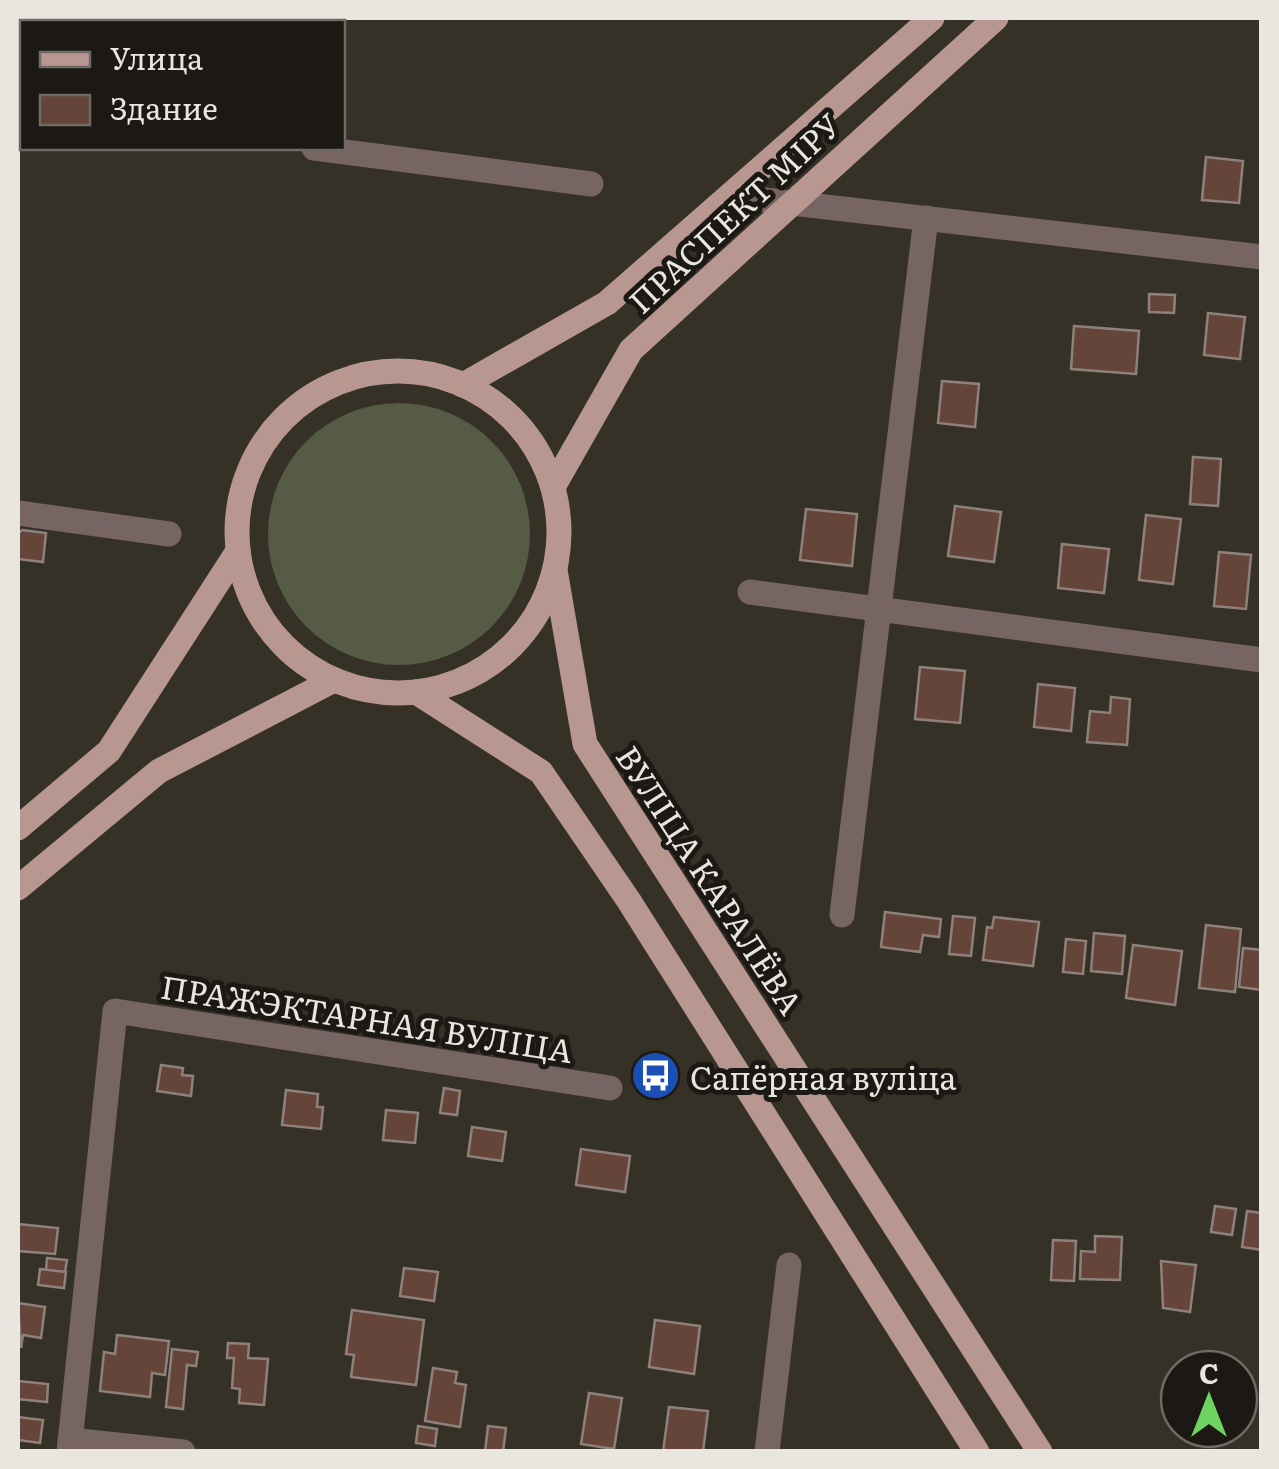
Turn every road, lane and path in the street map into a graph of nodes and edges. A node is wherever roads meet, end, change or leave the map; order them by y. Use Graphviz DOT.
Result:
graph roads {
  1 [pos="932,18"];
  2 [pos="996,18"];
  3 [pos="329,150"];
  4 [pos="591,184"];
  5 [pos="732,196"];
  6 [pos="790,201"];
  7 [pos="926,218"];
  8 [pos="1262,258"];
  9 [pos="462,385"];
  10 [pos="553,487"];
  11 [pos="18,512"];
  12 [pos="169,534"];
  13 [pos="238,550"];
  14 [pos="555,570"];
  15 [pos="750,592"];
  16 [pos="878,609"];
  17 [pos="1262,660"];
  18 [pos="334,680"];
  19 [pos="416,692"];
  20 [pos="18,828"];
  21 [pos="18,888"];
  22 [pos="842,916"];
  23 [pos="610,1088"];
  24 [pos="789,1265"];
  25 [pos="70,1446"];
  26 [pos="183,1452"];
  27 [pos="767,1452"];
  28 [pos="977,1452"];
  29 [pos="1040,1452"];
  1 -- 5 [label="main road, ПРАСПЕКТ МІРУ"];
  2 -- 6 [label="main road, ПРАСПЕКТ МІРУ"];
  3 -- 4 [label="street"];
  5 -- 6 [label="street"];
  5 -- 9 [label="main road, ПРАСПЕКТ МІРУ"];
  6 -- 7 [label="street"];
  6 -- 10 [label="main road, ПРАСПЕКТ МІРУ"];
  7 -- 8 [label="street"];
  7 -- 16 [label="street"];
  9 -- 10 [label="main road"];
  9 -- 13 [label="main road"];
  10 -- 14 [label="main road"];
  11 -- 12 [label="street"];
  13 -- 18 [label="main road"];
  13 -- 20 [label="main road"];
  14 -- 19 [label="main road"];
  14 -- 29 [label="main road, ВУЛІЦА КАРАЛЁВА"];
  15 -- 16 [label="street"];
  16 -- 17 [label="street"];
  16 -- 22 [label="street"];
  18 -- 19 [label="main road"];
  18 -- 21 [label="main road"];
  19 -- 28 [label="main road"];
  23 -- 25 [label="street, ПРАЖЭКТАРНАЯ ВУЛІЦА"];
  24 -- 27 [label="street"];
  25 -- 26 [label="street"];
}
